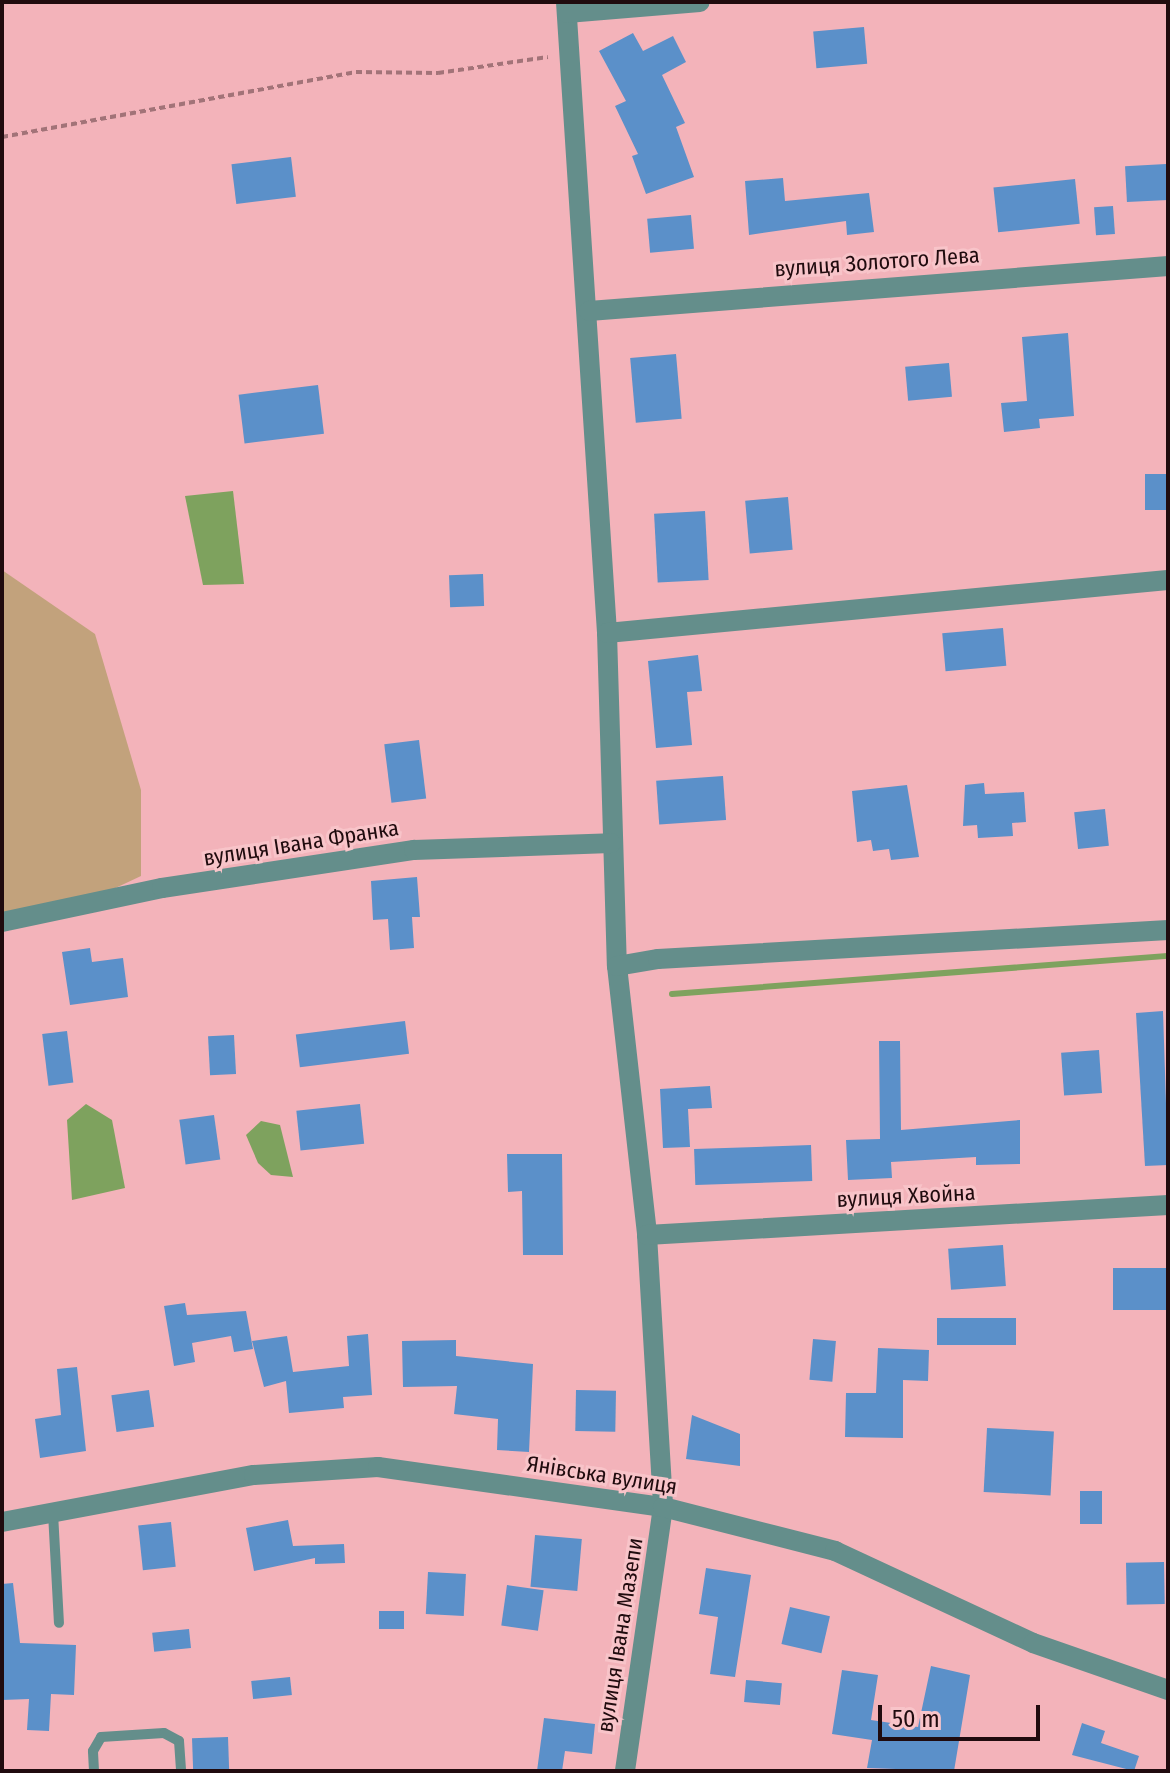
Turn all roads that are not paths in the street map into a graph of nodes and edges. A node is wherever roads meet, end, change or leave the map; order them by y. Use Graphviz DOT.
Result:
graph roads {
  1 [pos="700,2"];
  2 [pos="566,8"];
  3 [pos="1168,266"];
  4 [pos="589,311"];
  5 [pos="1168,580"];
  6 [pos="607,633"];
  7 [pos="611,843"];
  8 [pos="2,922"];
  9 [pos="1168,930"];
  10 [pos="617,966"];
  11 [pos="1168,1205"];
  12 [pos="647,1235"];
  13 [pos="663,1507"];
  14 [pos="53,1513"];
  15 [pos="2,1522"];
  16 [pos="59,1623"];
  17 [pos="1168,1690"];
  18 [pos="94,1771"];
  19 [pos="181,1771"];
  20 [pos="625,1771"];
  1 -- 2 [label="street"];
  2 -- 4 [label="street, вулиця Івана Мазепи"];
  3 -- 4 [label="street, вулиця Золотого Лева"];
  4 -- 6 [label="street, вулиця Івана Мазепи"];
  5 -- 6 [label="street"];
  6 -- 7 [label="street, вулиця Івана Мазепи"];
  7 -- 8 [label="street, вулиця Івана Франка"];
  7 -- 10 [label="street, вулиця Івана Мазепи"];
  9 -- 10 [label="street"];
  10 -- 12 [label="street, вулиця Івана Мазепи"];
  11 -- 12 [label="street, вулиця Хвойна"];
  12 -- 13 [label="street, вулиця Івана Мазепи"];
  13 -- 14 [label="street, Янівська вулиця"];
  13 -- 17 [label="street, Янівська вулиця"];
  13 -- 20 [label="street, вулиця Івана Мазепи"];
  14 -- 15 [label="street, Янівська вулиця"];
  14 -- 16 [label="lane"];
  18 -- 19 [label="lane"];
}
